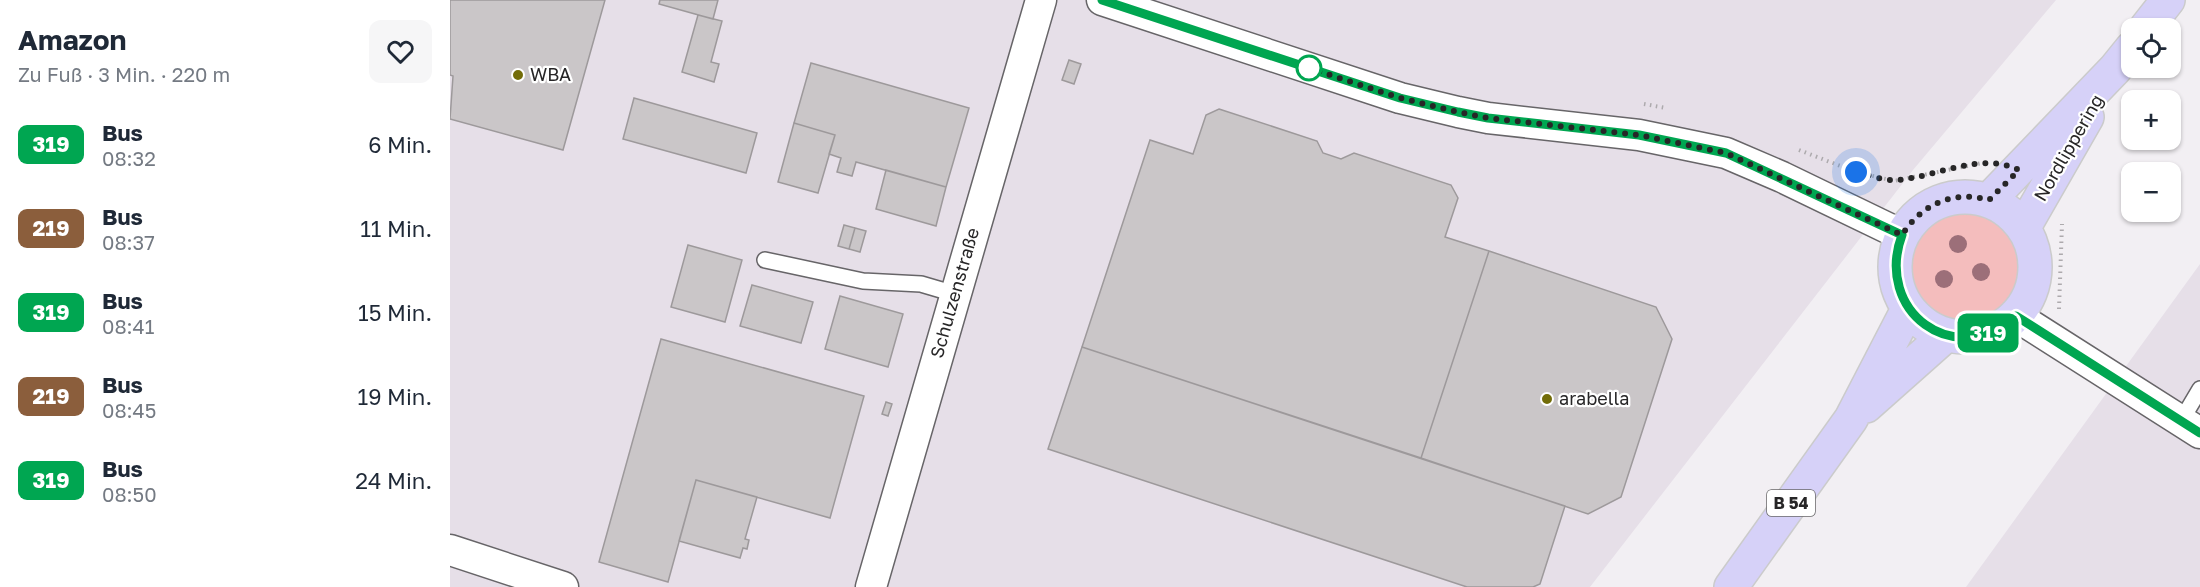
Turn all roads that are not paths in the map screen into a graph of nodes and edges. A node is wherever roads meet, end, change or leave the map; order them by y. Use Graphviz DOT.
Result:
graph roads {
  1 [pos="1041,0"];
  2 [pos="1102,0"];
  3 [pos="2168,0"];
  4 [pos="2154,18"];
  5 [pos="2121,60"];
  6 [pos="2121,61"];
  7 [pos="1989,200"];
  8 [pos="2024,227"];
  9 [pos="1902,235"];
  10 [pos="765,260"];
  11 [pos="955,294"];
  12 [pos="1908,309"];
  13 [pos="2016,316"];
  14 [pos="1946,335"];
  15 [pos="2200,389"];
  16 [pos="1851,419"];
  17 [pos="2191,427"];
  18 [pos="450,550"];
  19 [pos="564,587"];
  20 [pos="871,587"];
  21 [pos="1731,587"];
  1 -- 11 [label="street, Schulzenstraße"];
  2 -- 9 [label="street"];
  3 -- 4 [label="main road"];
  5 -- 7 [label="main road, Nordlippering"];
  6 -- 8 [label="main road, Nordlippering"];
  7 -- 8 [label="main road"];
  7 -- 9 [label="main road"];
  8 -- 13 [label="main road"];
  9 -- 12 [label="main road"];
  10 -- 11 [label="lane"];
  11 -- 20 [label="street, Schulzenstraße"];
  12 -- 14 [label="main road"];
  12 -- 16 [label="main road, B 54"];
  13 -- 14 [label="main road"];
  13 -- 17 [label="street"];
  14 -- 16 [label="main road, B 54"];
  15 -- 17 [label="lane"];
  16 -- 21 [label="main road, B 54"];
  18 -- 19 [label="street"];
}
